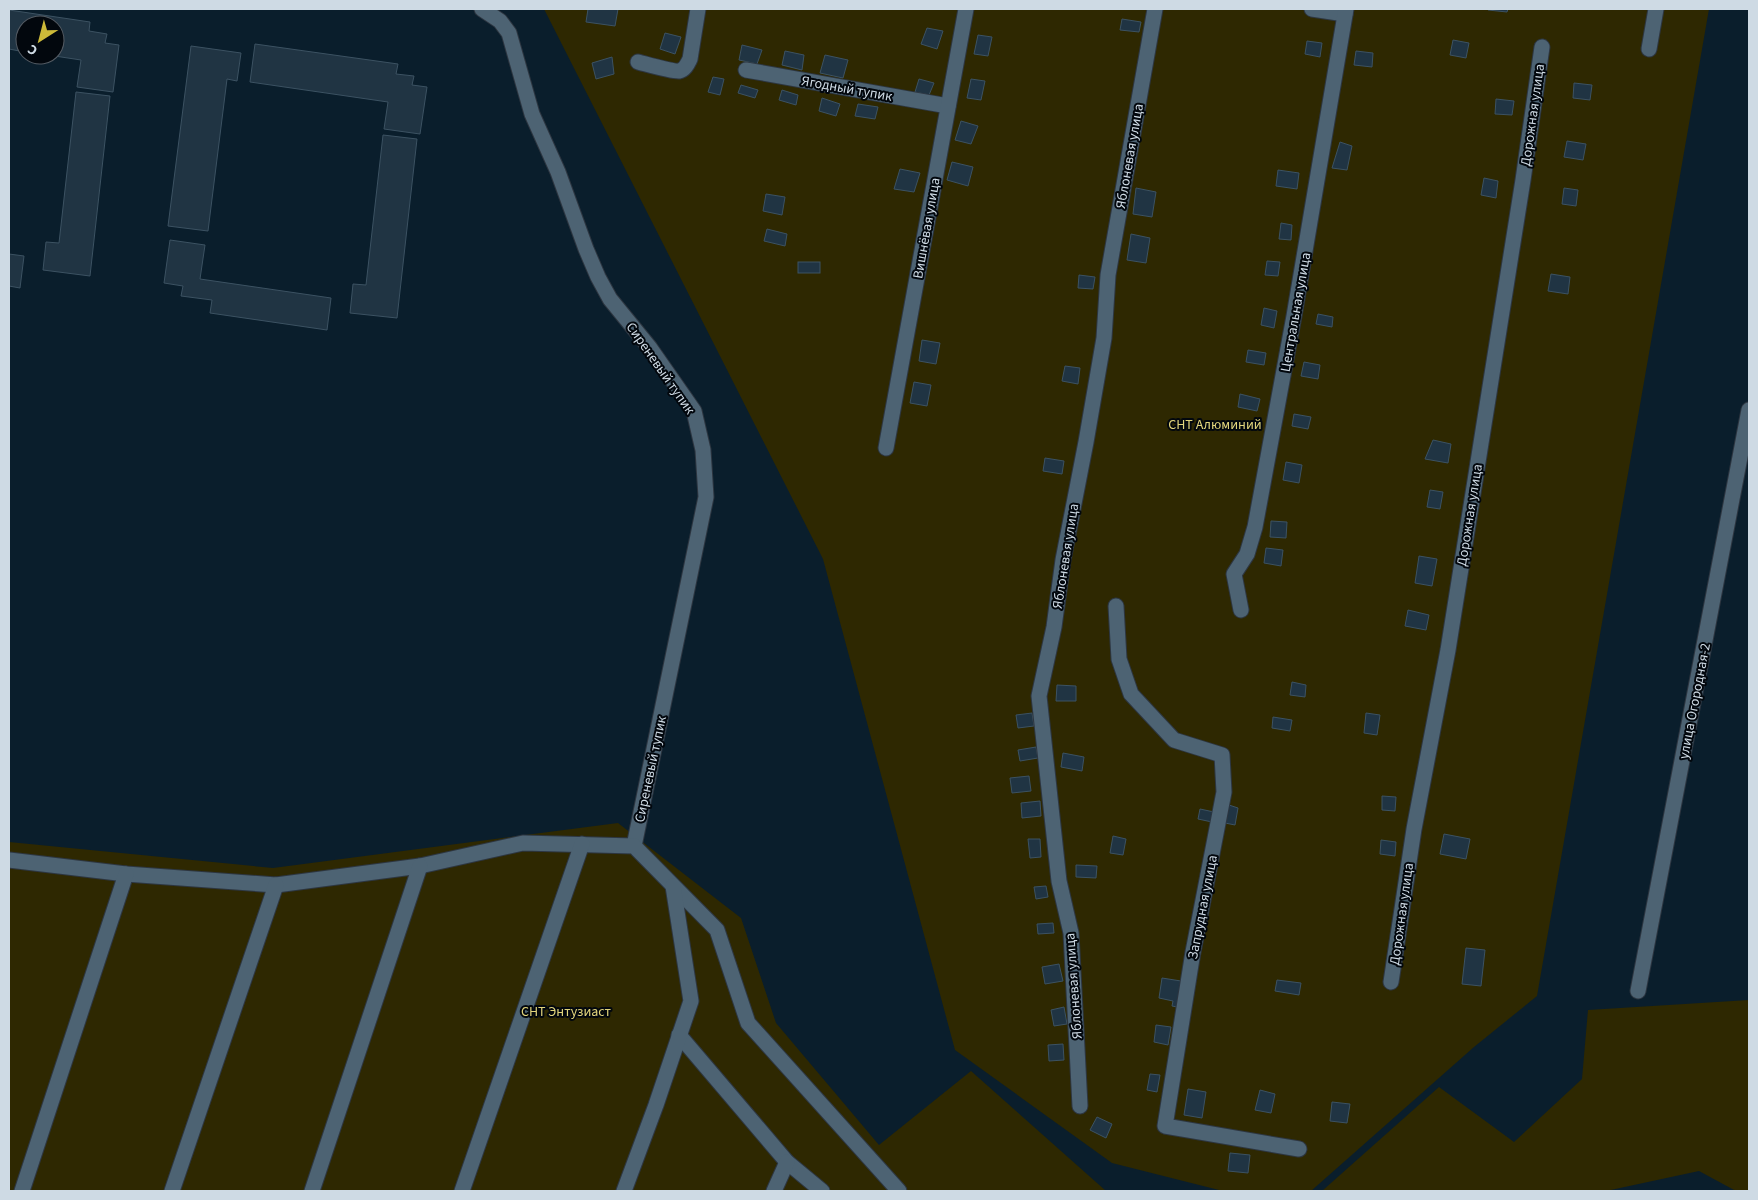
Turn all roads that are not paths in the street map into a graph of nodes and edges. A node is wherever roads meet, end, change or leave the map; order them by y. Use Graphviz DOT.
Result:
graph roads {
  1 [pos="482,9"];
  2 [pos="698,9"];
  3 [pos="966,9"];
  4 [pos="1155,9"];
  5 [pos="1312,9"];
  6 [pos="1656,9"];
  7 [pos="1346,11"];
  8 [pos="1542,47"];
  9 [pos="1649,49"];
  10 [pos="638,62"];
  11 [pos="746,70"];
  12 [pos="948,106"];
  13 [pos="1749,410"];
  14 [pos="886,448"];
  15 [pos="1116,606"];
  16 [pos="1241,610"];
  17 [pos="582,844"];
  18 [pos="634,846"];
  19 [pos="9,860"];
  20 [pos="420,866"];
  21 [pos="126,874"];
  22 [pos="276,885"];
  23 [pos="674,886"];
  24 [pos="1391,982"];
  25 [pos="1638,991"];
  26 [pos="679,1035"];
  27 [pos="1080,1106"];
  28 [pos="1299,1149"];
  29 [pos="787,1162"];
  30 [pos="22,1191"];
  31 [pos="172,1191"];
  32 [pos="312,1191"];
  33 [pos="462,1191"];
  34 [pos="624,1191"];
  35 [pos="774,1191"];
  36 [pos="822,1191"];
  37 [pos="899,1191"];
  1 -- 18 [label="street, Сиреневый тупик"];
  2 -- 10 [label="street"];
  3 -- 12 [label="street, Вишнёвая улица"];
  4 -- 27 [label="street, Яблоневая улица"];
  5 -- 7 [label="street"];
  6 -- 9 [label="street"];
  7 -- 16 [label="street, Центральная улица"];
  8 -- 24 [label="street, Дорожная улица"];
  11 -- 12 [label="street, Ягодный тупик"];
  12 -- 14 [label="street, Вишнёвая улица"];
  13 -- 25 [label="street, улица Огородная-2"];
  15 -- 28 [label="street, Запрудная улица"];
  17 -- 18 [label="street"];
  17 -- 20 [label="street"];
  17 -- 33 [label="street"];
  18 -- 23 [label="street"];
  19 -- 21 [label="street"];
  20 -- 22 [label="street"];
  20 -- 32 [label="street"];
  21 -- 22 [label="street"];
  21 -- 30 [label="street"];
  22 -- 31 [label="street"];
  23 -- 26 [label="street"];
  23 -- 37 [label="street"];
  26 -- 29 [label="street"];
  26 -- 34 [label="street"];
  29 -- 35 [label="street"];
  29 -- 36 [label="street"];
}
